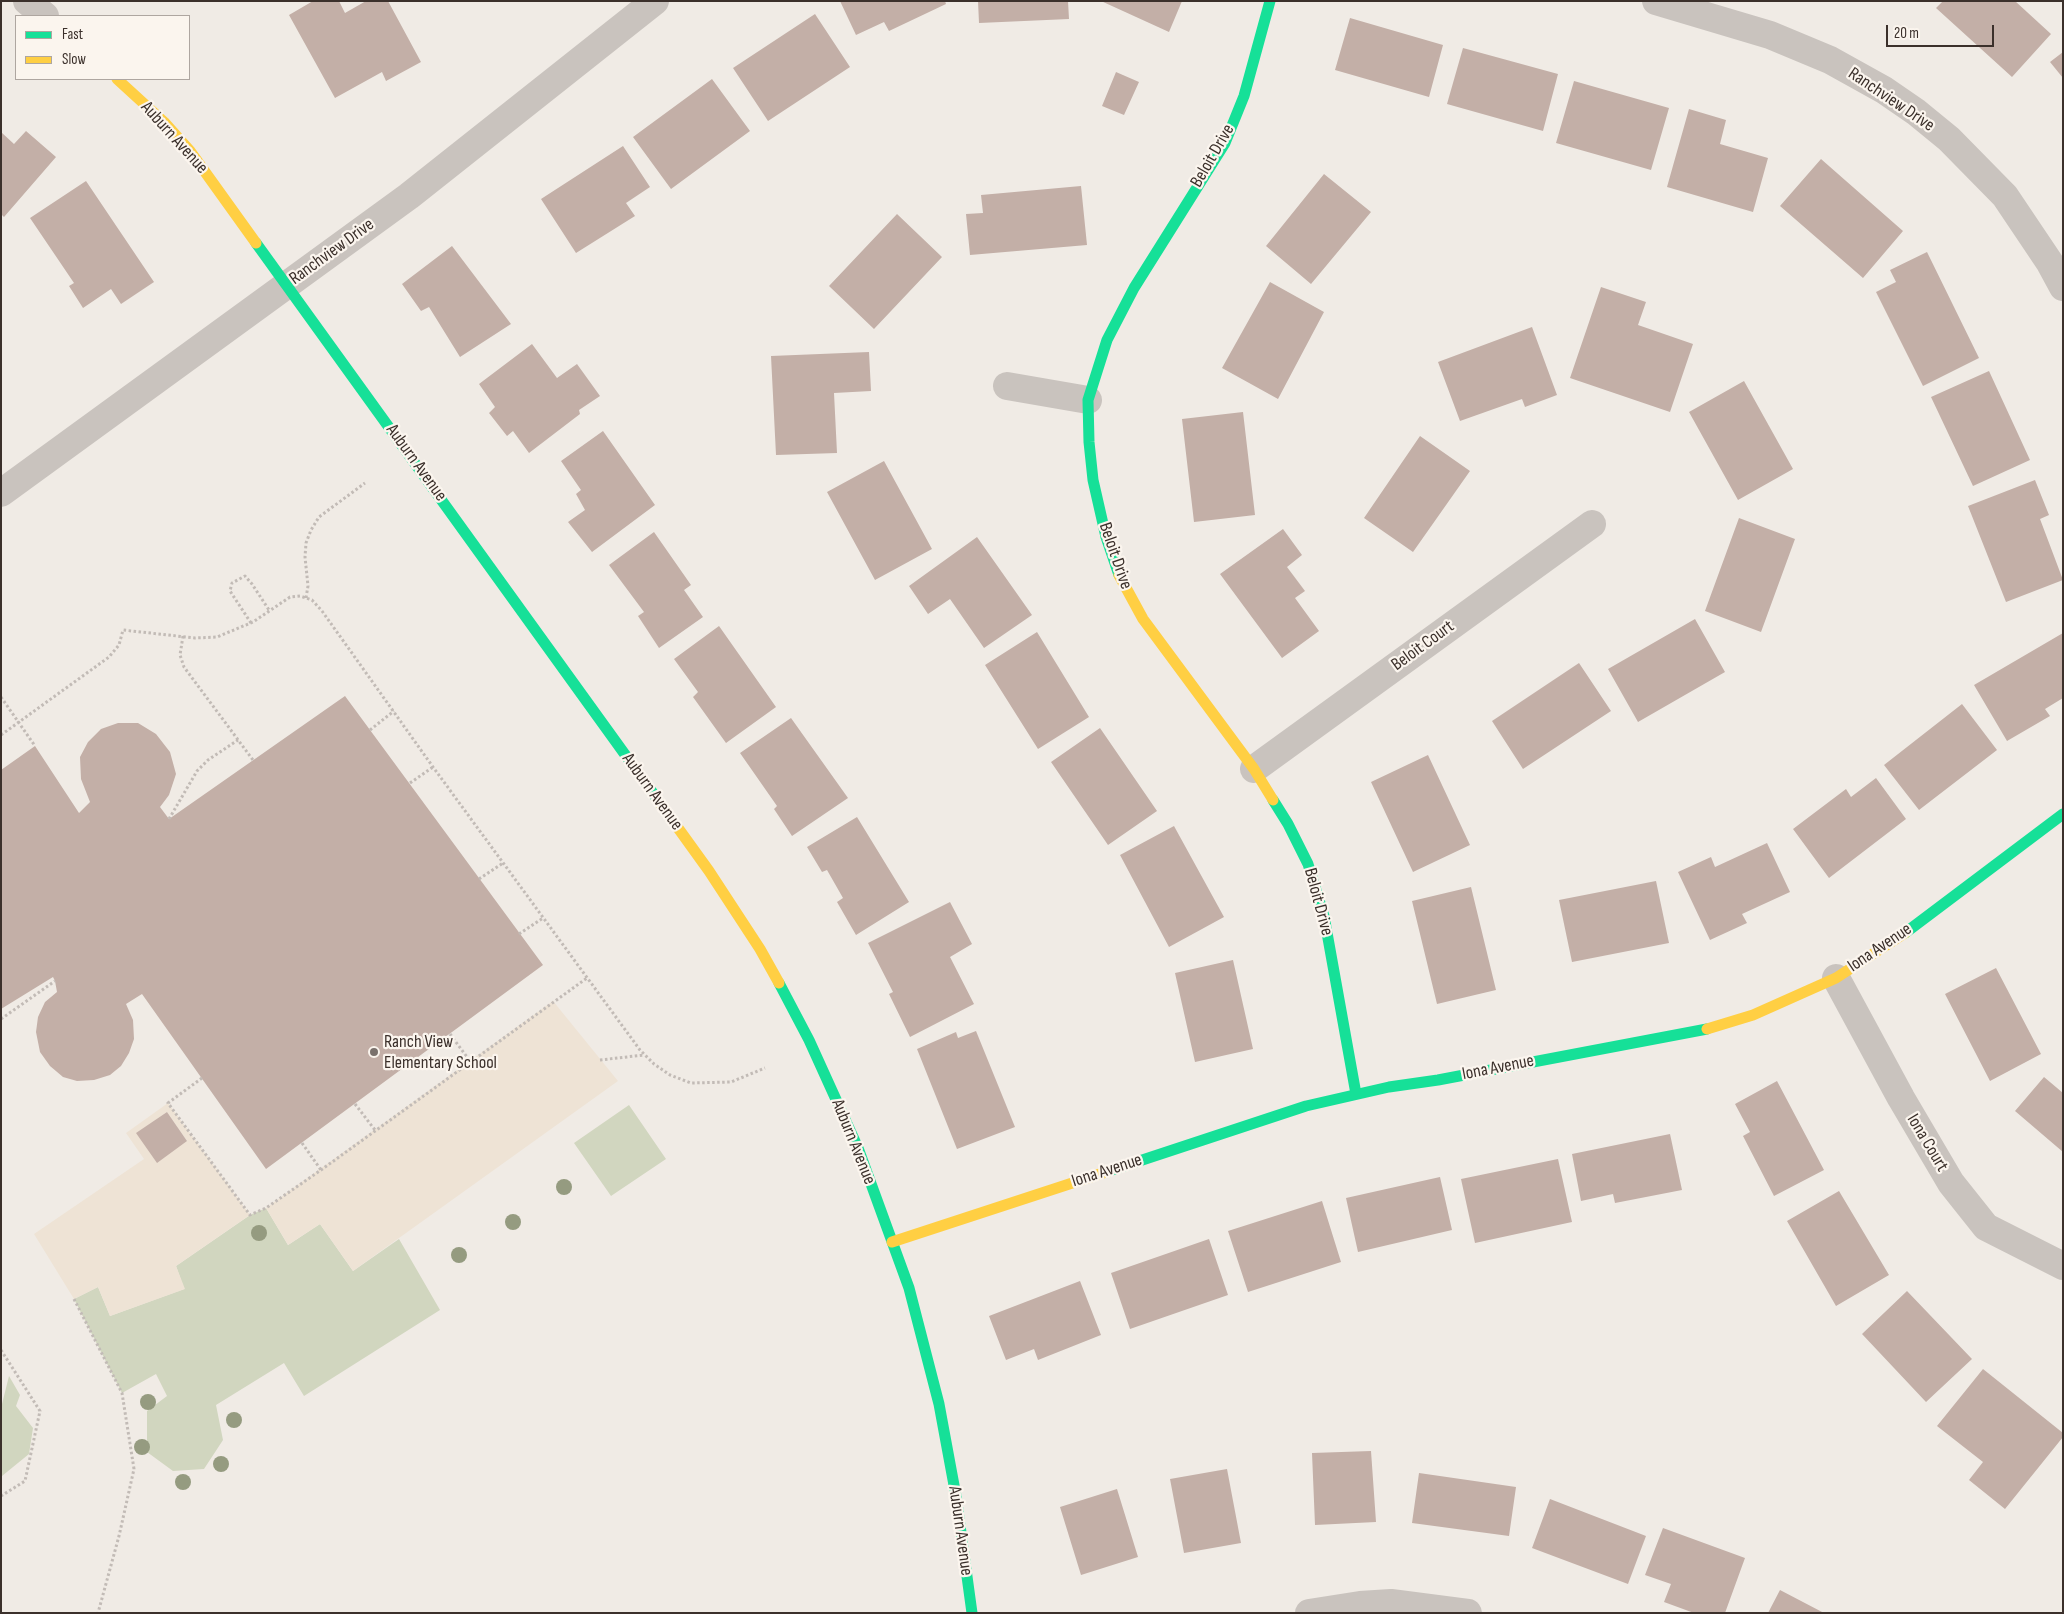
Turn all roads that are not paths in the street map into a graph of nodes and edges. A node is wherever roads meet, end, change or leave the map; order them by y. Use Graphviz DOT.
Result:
graph roads {
  1 [pos="27,1"];
  2 [pos="656,1"];
  3 [pos="1270,1"];
  4 [pos="1656,1"];
  5 [pos="44,15"];
  6 [pos="118,80"];
  7 [pos="288,285"];
  8 [pos="2063,287"];
  9 [pos="1007,386"];
  10 [pos="1088,400"];
  11 [pos="1,493"];
  12 [pos="1592,524"];
  13 [pos="1254,769"];
  14 [pos="2063,814"];
  15 [pos="1836,978"];
  16 [pos="1356,1094"];
  17 [pos="892,1242"];
  18 [pos="2063,1266"];
  19 [pos="972,1613"];
  20 [pos="1309,1613"];
  21 [pos="1468,1613"];
  1 -- 5 [label="street"];
  2 -- 7 [label="street, Ranchview Drive"];
  3 -- 10 [label="street, Beloit Drive"];
  4 -- 8 [label="street, Ranchview Drive"];
  6 -- 7 [label="street, Auburn Avenue"];
  7 -- 11 [label="street, Ranchview Drive"];
  7 -- 17 [label="street, Auburn Avenue"];
  9 -- 10 [label="street"];
  10 -- 13 [label="street, Beloit Drive"];
  12 -- 13 [label="street, Beloit Court"];
  13 -- 16 [label="street, Beloit Drive"];
  14 -- 15 [label="street, Iona Avenue"];
  15 -- 16 [label="street, Iona Avenue"];
  15 -- 18 [label="street, Iona Court"];
  16 -- 17 [label="street, Iona Avenue"];
  17 -- 19 [label="street, Auburn Avenue"];
  20 -- 21 [label="street"];
}
